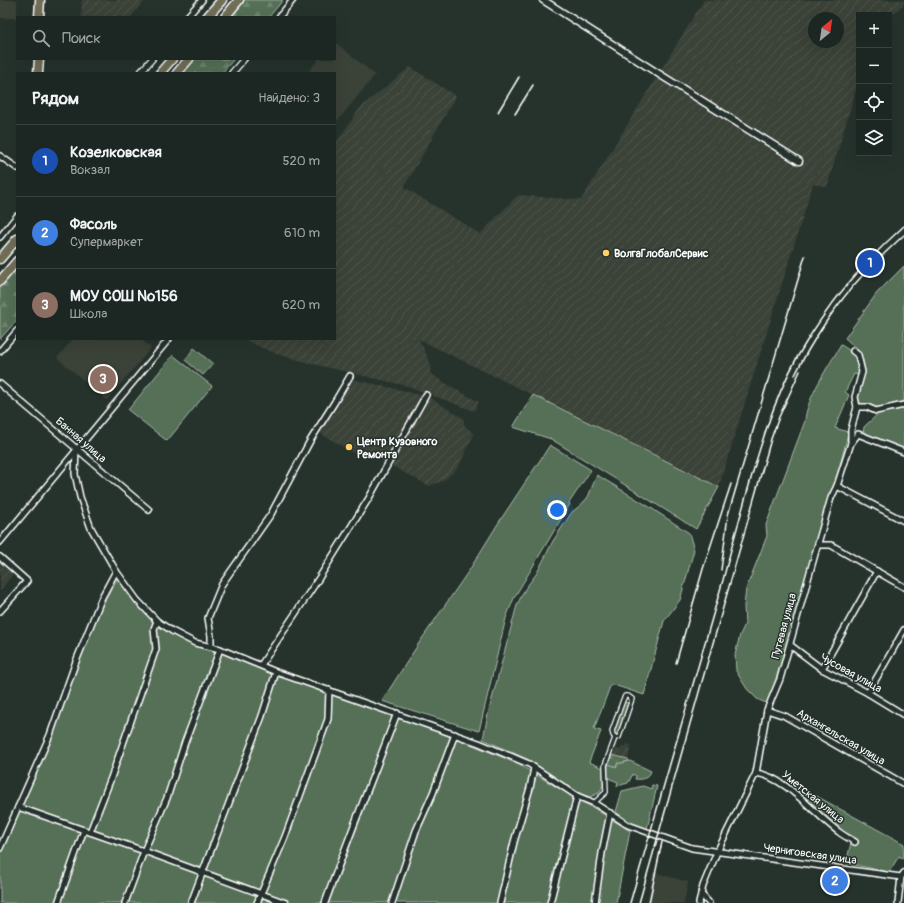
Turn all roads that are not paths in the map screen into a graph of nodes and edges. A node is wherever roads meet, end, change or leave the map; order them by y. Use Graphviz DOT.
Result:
graph roads {
  1 [pos="40,0"];
  2 [pos="202,0"];
  3 [pos="222,0"];
  4 [pos="239,0"];
  5 [pos="293,0"];
  6 [pos="543,0"];
  7 [pos="39,16"];
  8 [pos="188,16"];
  9 [pos="208,16"];
  10 [pos="226,16"];
  11 [pos="280,16"];
  12 [pos="39,60"];
  13 [pos="151,60"];
  14 [pos="171,60"];
  15 [pos="188,60"];
  16 [pos="243,60"];
  17 [pos="38,72"];
  18 [pos="141,72"];
  19 [pos="161,72"];
  20 [pos="178,72"];
  21 [pos="233,72"];
  22 [pos="0,156"];
  23 [pos="799,161"];
  24 [pos="16,167"];
  25 [pos="16,217"];
  26 [pos="0,237"];
  27 [pos="15,242"];
  28 [pos="0,252"];
  29 [pos="0,259"];
  30 [pos="16,262"];
  31 [pos="0,281"];
  32 [pos="16,332"];
  33 [pos="168,340"];
  34 [pos="0,351"];
  35 [pos="853,351"];
  36 [pos="350,376"];
  37 [pos="0,384"];
  38 [pos="426,395"];
  39 [pos="857,406"];
  40 [pos="904,406"];
  41 [pos="850,443"];
  42 [pos="76,450"];
  43 [pos="904,452"];
  44 [pos="837,486"];
  45 [pos="149,510"];
  46 [pos="904,521"];
  47 [pos="0,542"];
  48 [pos="818,545"];
  49 [pos="0,557"];
  50 [pos="116,571"];
  51 [pos="877,572"];
  52 [pos="904,587"];
  53 [pos="0,611"];
  54 [pos="157,621"];
  55 [pos="904,630"];
  56 [pos="790,645"];
  57 [pos="210,646"];
  58 [pos="220,649"];
  59 [pos="261,665"];
  60 [pos="822,669"];
  61 [pos="276,672"];
  62 [pos="329,690"];
  63 [pos="868,693"];
  64 [pos="768,710"];
  65 [pos="397,713"];
  66 [pos="904,715"];
  67 [pos="456,734"];
  68 [pos="615,738"];
  69 [pos="534,768"];
  70 [pos="756,773"];
  71 [pos="904,784"];
  72 [pos="577,796"];
  73 [pos="594,803"];
  74 [pos="18,807"];
  75 [pos="610,813"];
  76 [pos="87,831"];
  77 [pos="855,842"];
  78 [pos="0,848"];
  79 [pos="144,851"];
  80 [pos="717,852"];
  81 [pos="202,872"];
  82 [pos="902,875"];
  83 [pos="261,894"];
  84 [pos="701,894"];
  85 [pos="58,903"];
  86 [pos="125,903"];
  87 [pos="191,903"];
  88 [pos="257,903"];
  89 [pos="286,903"];
  90 [pos="325,903"];
  91 [pos="392,903"];
  92 [pos="500,903"];
  93 [pos="550,903"];
  94 [pos="595,903"];
  95 [pos="699,903"];
  96 [pos="709,903"];
  97 [pos="898,903"];
  1 -- 7 [label="main road"];
  2 -- 8 [label="street"];
  3 -- 9 [label="main road"];
  4 -- 10 [label="main road"];
  5 -- 11 [label="street"];
  6 -- 23 [label="street"];
  12 -- 17 [label="main road"];
  13 -- 18 [label="street"];
  14 -- 19 [label="main road"];
  15 -- 20 [label="main road"];
  16 -- 21 [label="street"];
  22 -- 24 [label="street"];
  25 -- 26 [label="street"];
  27 -- 28 [label="street"];
  27 -- 29 [label="main road"];
  30 -- 31 [label="main road"];
  32 -- 34 [label="street"];
  33 -- 42 [label="street"];
  35 -- 39 [label="street, Путевая улица"];
  36 -- 57 [label="street"];
  37 -- 42 [label="street, Банная улица"];
  38 -- 59 [label="street"];
  39 -- 40 [label="street"];
  39 -- 41 [label="street, Путевая улица"];
  41 -- 43 [label="street"];
  41 -- 44 [label="street, Путевая улица"];
  42 -- 45 [label="street, Банная улица"];
  42 -- 47 [label="street"];
  42 -- 50 [label="street, Черниговская улица"];
  44 -- 46 [label="street"];
  44 -- 48 [label="street, Путевая улица"];
  48 -- 51 [label="street"];
  48 -- 56 [label="street, Путевая улица"];
  49 -- 53 [label="street"];
  50 -- 54 [label="street, Черниговская улица"];
  50 -- 74 [label="street"];
  51 -- 52 [label="street"];
  51 -- 60 [label="street"];
  54 -- 57 [label="street, Черниговская улица"];
  54 -- 76 [label="street"];
  55 -- 63 [label="street"];
  56 -- 60 [label="street, Чусовая улица"];
  56 -- 64 [label="street, Путевая улица"];
  57 -- 58 [label="street, Черниговская улица"];
  58 -- 59 [label="street, Черниговская улица"];
  58 -- 79 [label="street"];
  59 -- 61 [label="street, Черниговская улица"];
  60 -- 63 [label="street, Чусовая улица"];
  61 -- 62 [label="street, Черниговская улица"];
  61 -- 81 [label="street"];
  62 -- 65 [label="street, Черниговская улица"];
  62 -- 83 [label="street"];
  63 -- 66 [label="street, Чусовая улица"];
  64 -- 70 [label="street, Путевая улица"];
  64 -- 71 [label="street, Архангельская улица"];
  65 -- 67 [label="street, Черниговская улица"];
  65 -- 90 [label="street"];
  67 -- 69 [label="street, Черниговская улица"];
  67 -- 91 [label="street"];
  68 -- 68 [label="street"];
  68 -- 73 [label="street"];
  69 -- 72 [label="street, Черниговская улица"];
  69 -- 92 [label="street"];
  70 -- 77 [label="street, Уметская улица"];
  70 -- 80 [label="street, Путевая улица"];
  72 -- 73 [label="street, Черниговская улица"];
  72 -- 93 [label="street"];
  73 -- 75 [label="street, Черниговская улица"];
  74 -- 76 [label="street"];
  74 -- 78 [label="street"];
  75 -- 80 [label="street, Черниговская улица"];
  75 -- 94 [label="street"];
  76 -- 79 [label="street"];
  76 -- 85 [label="street"];
  79 -- 81 [label="street"];
  79 -- 86 [label="street"];
  80 -- 82 [label="street, Черниговская улица"];
  80 -- 84 [label="street, Путевая улица"];
  81 -- 83 [label="street"];
  81 -- 87 [label="street"];
  82 -- 97 [label="street"];
  83 -- 88 [label="street"];
  83 -- 89 [label="street"];
  84 -- 95 [label="street, Путевая улица"];
  84 -- 96 [label="street"];
}
